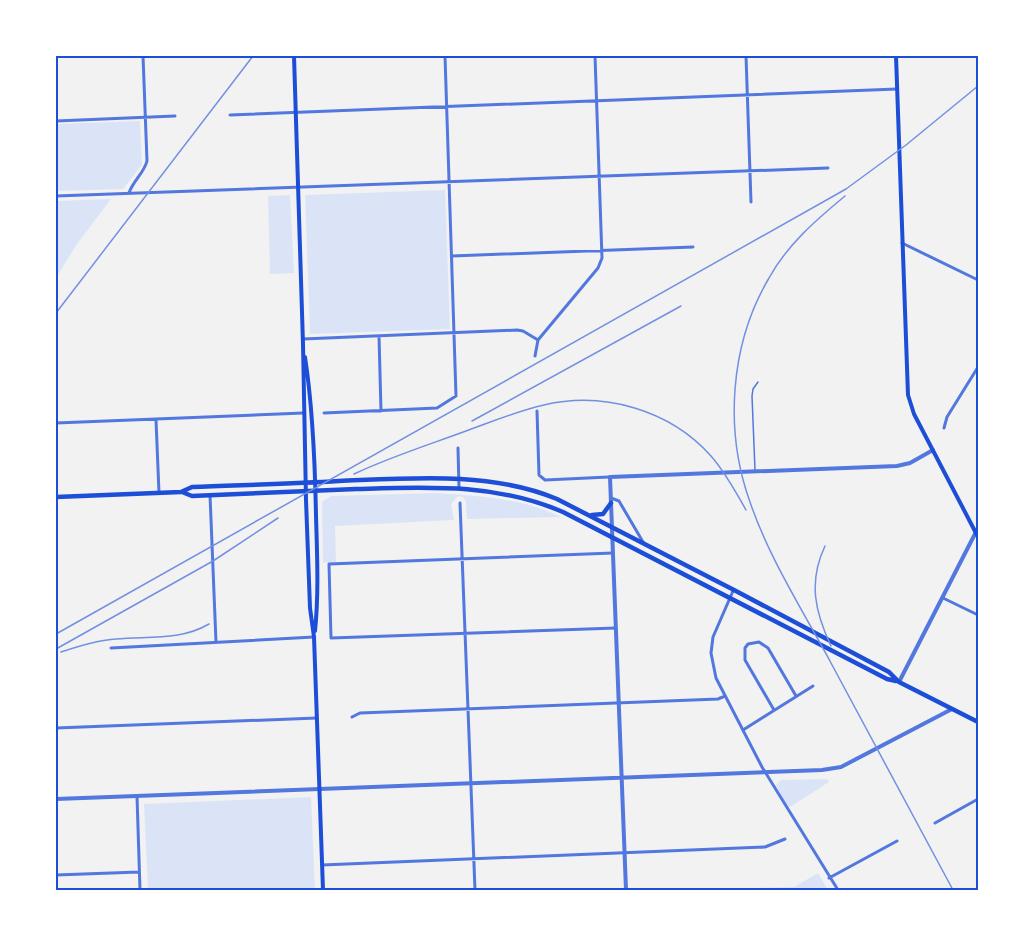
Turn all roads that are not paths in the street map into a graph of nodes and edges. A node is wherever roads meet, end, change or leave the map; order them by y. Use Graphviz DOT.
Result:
graph roads {
  1 [pos="143,56"];
  2 [pos="294,56"];
  3 [pos="445,56"];
  4 [pos="595,56"];
  5 [pos="746,56"];
  6 [pos="896,56"];
  7 [pos="897,89"];
  8 [pos="747,96"];
  9 [pos="597,101"];
  10 [pos="446,107"];
  11 [pos="296,113"];
  12 [pos="176,116"];
  13 [pos="230,116"];
  14 [pos="146,118"];
  15 [pos="56,121"];
  16 [pos="828,168"];
  17 [pos="750,170"];
  18 [pos="599,176"];
  19 [pos="449,182"];
  20 [pos="299,188"];
  21 [pos="129,194"];
  22 [pos="56,196"];
  23 [pos="751,202"];
  24 [pos="902,243"];
  25 [pos="693,247"];
  26 [pos="602,251"];
  27 [pos="451,256"];
  28 [pos="978,280"];
  29 [pos="454,333"];
  30 [pos="379,336"];
  31 [pos="303,339"];
  32 [pos="538,340"];
  33 [pos="303,344"];
  34 [pos="535,356"];
  35 [pos="978,367"];
  36 [pos="758,382"];
  37 [pos="381,411"];
  38 [pos="537,411"];
  39 [pos="303,413"];
  40 [pos="324,413"];
  41 [pos="156,420"];
  42 [pos="56,423"];
  43 [pos="944,428"];
  44 [pos="458,448"];
  45 [pos="933,450"];
  46 [pos="755,471"];
  47 [pos="610,477"];
  48 [pos="459,480"];
  49 [pos="315,482"];
  50 [pos="305,483"];
  51 [pos="459,488"];
  52 [pos="315,490"];
  53 [pos="306,491"];
  54 [pos="181,492"];
  55 [pos="159,493"];
  56 [pos="210,495"];
  57 [pos="56,497"];
  58 [pos="611,501"];
  59 [pos="460,503"];
  60 [pos="583,512"];
  61 [pos="612,527"];
  62 [pos="978,532"];
  63 [pos="613,537"];
  64 [pos="644,544"];
  65 [pos="613,553"];
  66 [pos="462,558"];
  67 [pos="734,590"];
  68 [pos="943,597"];
  69 [pos="730,598"];
  70 [pos="978,615"];
  71 [pos="616,628"];
  72 [pos="465,633"];
  73 [pos="314,637"];
  74 [pos="216,642"];
  75 [pos="111,648"];
  76 [pos="899,682"];
  77 [pos="813,686"];
  78 [pos="725,696"];
  79 [pos="796,696"];
  80 [pos="618,702"];
  81 [pos="468,708"];
  82 [pos="953,709"];
  83 [pos="774,710"];
  84 [pos="352,717"];
  85 [pos="317,718"];
  86 [pos="978,722"];
  87 [pos="56,728"];
  88 [pos="743,730"];
  89 [pos="766,773"];
  90 [pos="622,778"];
  91 [pos="471,783"];
  92 [pos="319,790"];
  93 [pos="137,796"];
  94 [pos="978,799"];
  95 [pos="56,800"];
  96 [pos="935,823"];
  97 [pos="785,839"];
  98 [pos="897,841"];
  99 [pos="625,853"];
  100 [pos="474,859"];
  101 [pos="322,865"];
  102 [pos="139,872"];
  103 [pos="56,875"];
  104 [pos="829,878"];
  105 [pos="140,891"];
  106 [pos="323,891"];
  107 [pos="475,891"];
  108 [pos="626,891"];
  109 [pos="837,891"];
  1 -- 14 [label="street"];
  2 -- 11 [label="main road"];
  3 -- 10 [label="street"];
  4 -- 9 [label="street"];
  5 -- 8 [label="street"];
  6 -- 7 [label="main road"];
  7 -- 8 [label="street"];
  7 -- 24 [label="main road"];
  8 -- 9 [label="street"];
  8 -- 17 [label="street"];
  9 -- 10 [label="street"];
  9 -- 18 [label="street"];
  10 -- 11 [label="street"];
  10 -- 19 [label="street"];
  11 -- 13 [label="street"];
  11 -- 20 [label="main road"];
  12 -- 14 [label="street"];
  14 -- 15 [label="street"];
  14 -- 21 [label="street"];
  16 -- 17 [label="street"];
  17 -- 18 [label="street"];
  17 -- 23 [label="street"];
  18 -- 19 [label="street"];
  18 -- 26 [label="street"];
  19 -- 20 [label="street"];
  19 -- 27 [label="street"];
  20 -- 21 [label="street"];
  20 -- 31 [label="main road"];
  21 -- 22 [label="street"];
  24 -- 28 [label="street"];
  24 -- 45 [label="main road"];
  25 -- 26 [label="street"];
  26 -- 27 [label="street"];
  26 -- 32 [label="street"];
  27 -- 29 [label="street"];
  29 -- 30 [label="street"];
  29 -- 32 [label="street"];
  29 -- 37 [label="street"];
  30 -- 31 [label="street"];
  30 -- 37 [label="street"];
  31 -- 33 [label="main road"];
  32 -- 34 [label="street"];
  33 -- 39 [label="main road"];
  33 -- 49 [label="main road"];
  35 -- 43 [label="street"];
  36 -- 46 [label="lane"];
  37 -- 40 [label="street"];
  38 -- 47 [label="street"];
  39 -- 41 [label="street"];
  39 -- 50 [label="main road"];
  41 -- 42 [label="street"];
  41 -- 55 [label="street"];
  44 -- 48 [label="street"];
  45 -- 46 [label="street"];
  45 -- 62 [label="main road"];
  46 -- 47 [label="street"];
  47 -- 58 [label="street"];
  48 -- 49 [label="main road"];
  48 -- 51 [label="street"];
  48 -- 60 [label="main road"];
  49 -- 50 [label="main road"];
  49 -- 52 [label="main road"];
  50 -- 53 [label="main road"];
  50 -- 54 [label="main road"];
  51 -- 52 [label="main road"];
  51 -- 63 [label="main road"];
  52 -- 53 [label="main road"];
  52 -- 73 [label="main road"];
  53 -- 56 [label="main road"];
  53 -- 73 [label="main road"];
  54 -- 55 [label="main road"];
  54 -- 56 [label="main road"];
  55 -- 57 [label="main road"];
  56 -- 74 [label="street"];
  58 -- 60 [label="main road"];
  58 -- 61 [label="street"];
  58 -- 64 [label="street"];
  59 -- 66 [label="street"];
  60 -- 61 [label="main road"];
  61 -- 63 [label="street"];
  61 -- 64 [label="main road"];
  62 -- 68 [label="street"];
  63 -- 65 [label="street"];
  63 -- 69 [label="main road"];
  64 -- 67 [label="main road"];
  65 -- 66 [label="street"];
  65 -- 71 [label="street"];
  66 -- 72 [label="street"];
  66 -- 72 [label="street"];
  67 -- 69 [label="street"];
  67 -- 76 [label="main road"];
  68 -- 70 [label="street"];
  68 -- 76 [label="street"];
  69 -- 76 [label="main road"];
  69 -- 78 [label="street"];
  71 -- 72 [label="street"];
  71 -- 80 [label="street"];
  72 -- 81 [label="street"];
  73 -- 74 [label="street"];
  73 -- 85 [label="main road"];
  74 -- 75 [label="street"];
  76 -- 82 [label="main road"];
  77 -- 79 [label="street"];
  78 -- 80 [label="street"];
  78 -- 88 [label="street"];
  79 -- 83 [label="street"];
  79 -- 83 [label="street"];
  80 -- 81 [label="street"];
  80 -- 90 [label="street"];
  81 -- 84 [label="street"];
  81 -- 91 [label="street"];
  82 -- 86 [label="main road"];
  82 -- 89 [label="street"];
  83 -- 88 [label="street"];
  85 -- 87 [label="street"];
  85 -- 92 [label="main road"];
  88 -- 89 [label="street"];
  89 -- 90 [label="street"];
  89 -- 104 [label="street"];
  90 -- 91 [label="street"];
  90 -- 99 [label="street"];
  91 -- 92 [label="street"];
  91 -- 100 [label="street"];
  92 -- 93 [label="street"];
  92 -- 101 [label="main road"];
  93 -- 95 [label="street"];
  93 -- 102 [label="street"];
  94 -- 96 [label="street"];
  97 -- 99 [label="street"];
  98 -- 104 [label="street"];
  99 -- 100 [label="street"];
  99 -- 108 [label="street"];
  100 -- 101 [label="street"];
  100 -- 107 [label="street"];
  101 -- 106 [label="main road"];
  102 -- 103 [label="street"];
  102 -- 105 [label="street"];
  104 -- 109 [label="street"];
}
